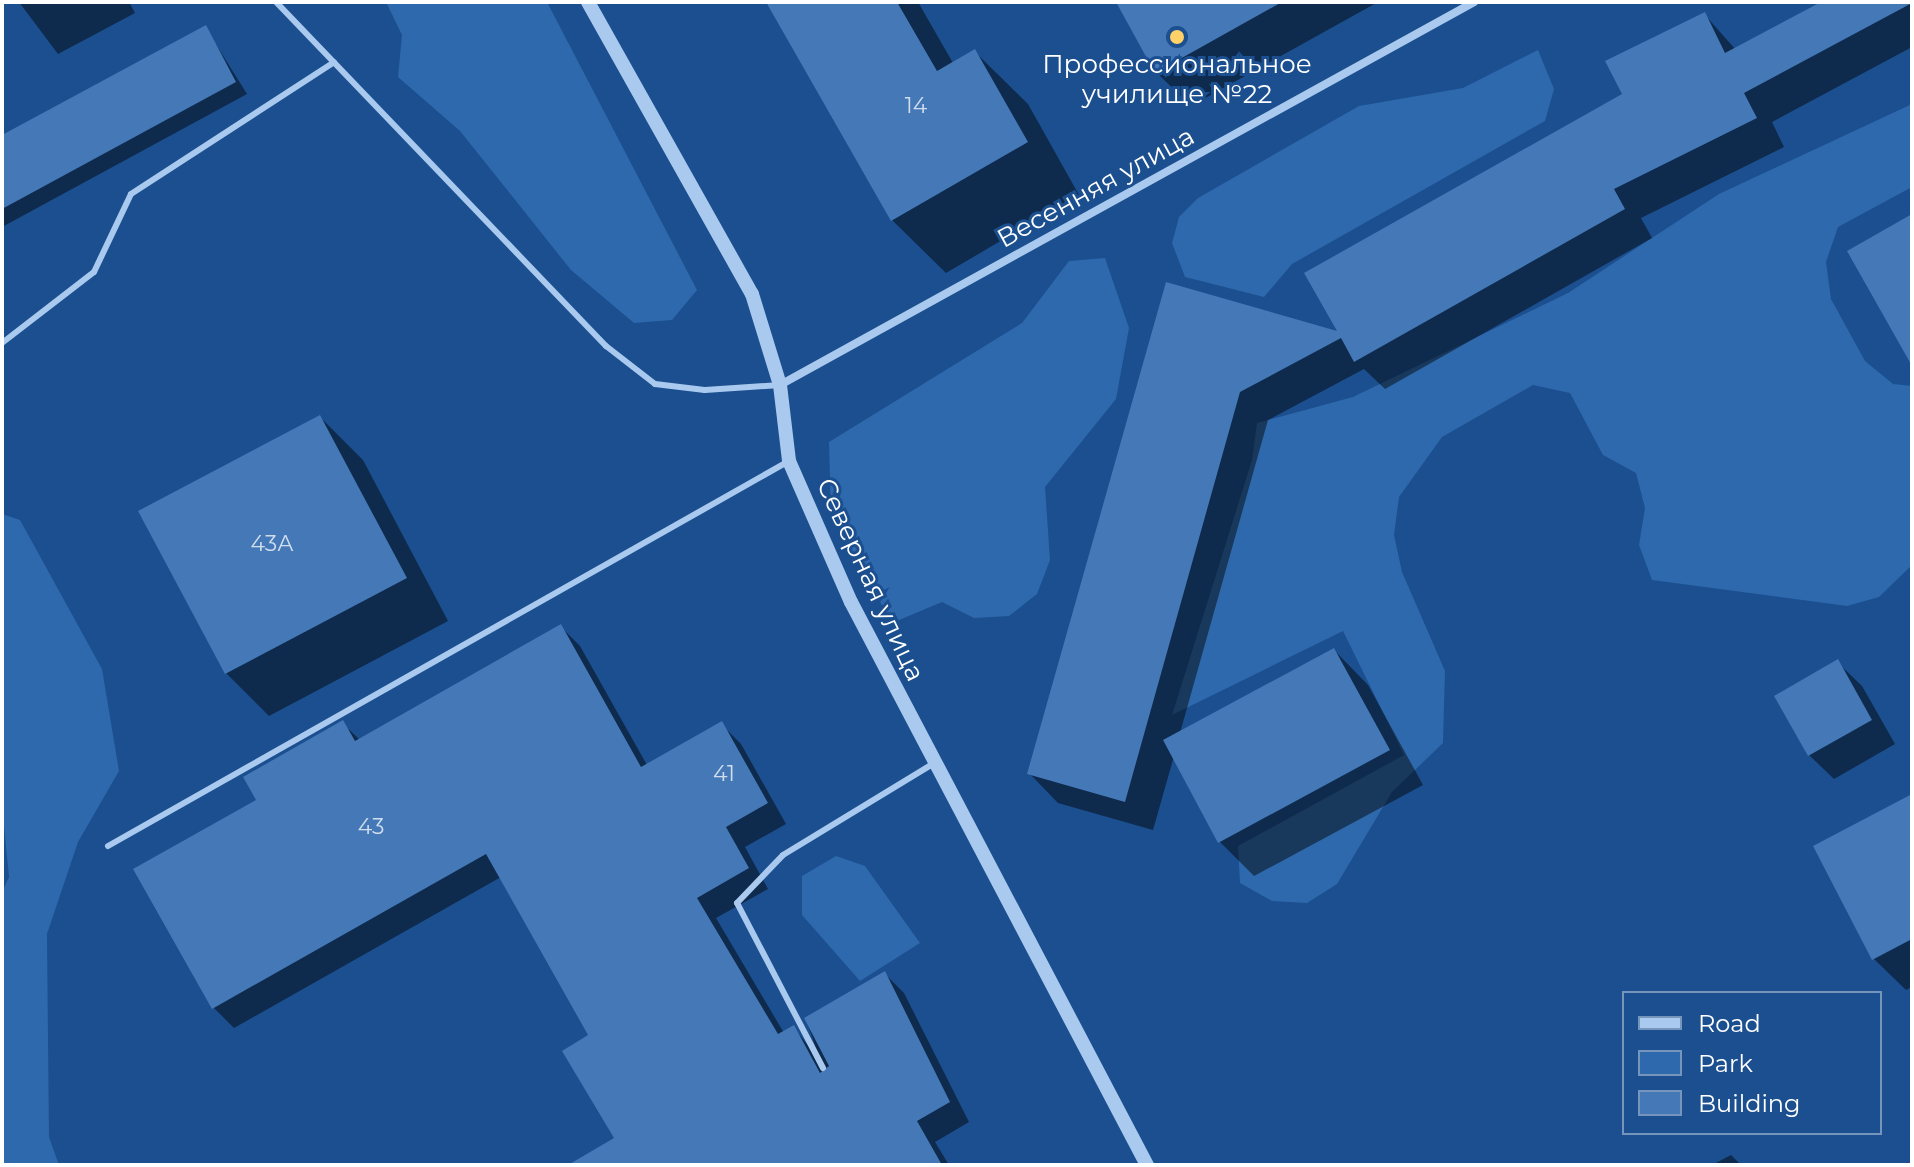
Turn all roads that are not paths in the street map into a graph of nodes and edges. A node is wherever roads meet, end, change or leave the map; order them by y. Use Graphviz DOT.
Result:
graph roads {
  1 [pos="276,2"];
  2 [pos="588,2"];
  3 [pos="1474,2"];
  4 [pos="334,62"];
  5 [pos="2,343"];
  6 [pos="780,385"];
  7 [pos="789,461"];
  8 [pos="931,765"];
  9 [pos="108,846"];
  10 [pos="823,1068"];
  11 [pos="1147,1165"];
  1 -- 4 [label="lane"];
  2 -- 6 [label="street, Северная улица"];
  3 -- 6 [label="street, Весенняя улица"];
  4 -- 5 [label="lane"];
  4 -- 6 [label="lane"];
  6 -- 7 [label="street, Северная улица"];
  7 -- 8 [label="street, Северная улица"];
  7 -- 9 [label="lane"];
  8 -- 10 [label="lane"];
  8 -- 11 [label="street, Северная улица"];
}
